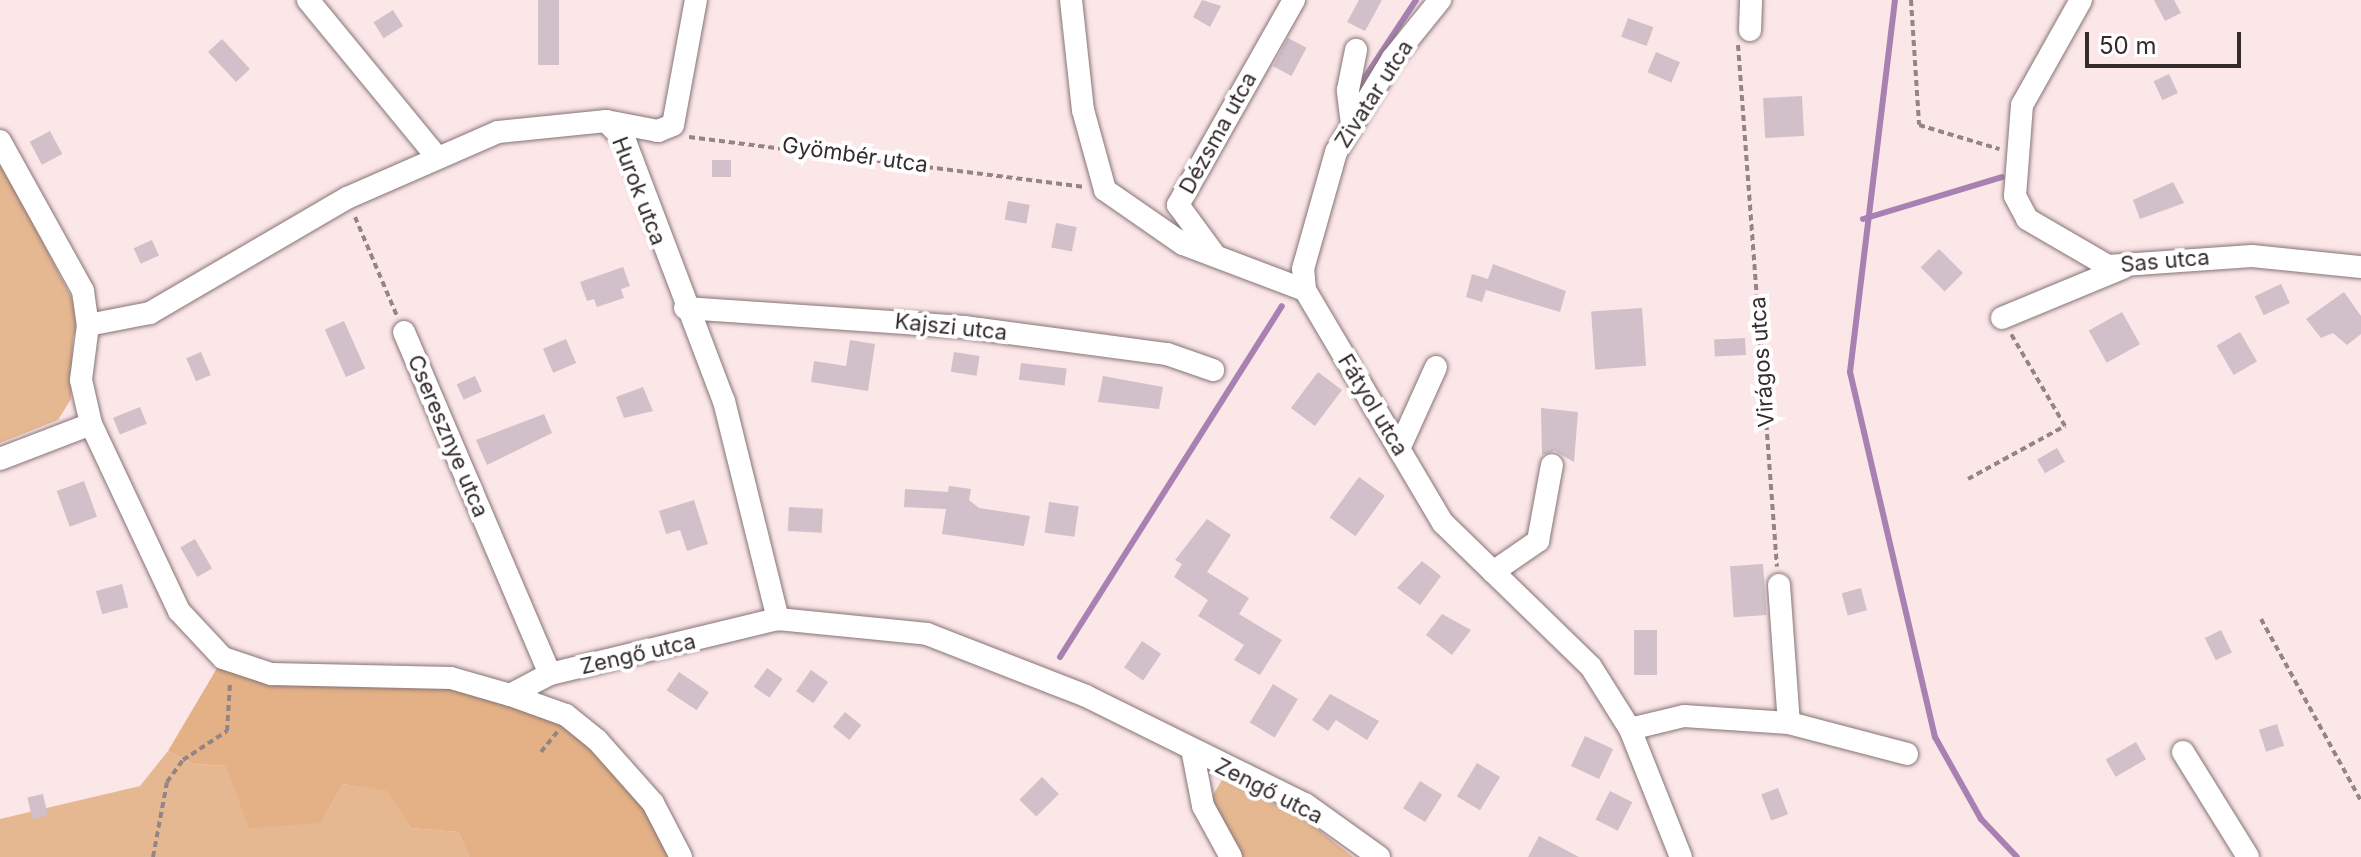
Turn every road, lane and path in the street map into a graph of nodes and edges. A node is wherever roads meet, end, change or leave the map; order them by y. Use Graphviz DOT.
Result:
graph roads {
  1 [pos="308,0"];
  2 [pos="696,0"];
  3 [pos="1071,0"];
  4 [pos="1294,0"];
  5 [pos="1440,0"];
  6 [pos="1751,0"];
  7 [pos="1911,0"];
  8 [pos="2081,0"];
  9 [pos="1744,35"];
  10 [pos="1356,50"];
  11 [pos="606,121"];
  12 [pos="1352,125"];
  13 [pos="669,129"];
  14 [pos="0,141"];
  15 [pos="2016,152"];
  16 [pos="437,157"];
  17 [pos="1105,190"];
  18 [pos="347,198"];
  19 [pos="1220,260"];
  20 [pos="2124,267"];
  21 [pos="2361,267"];
  22 [pos="1305,290"];
  23 [pos="685,308"];
  24 [pos="2002,318"];
  25 [pos="88,325"];
  26 [pos="404,332"];
  27 [pos="1436,367"];
  28 [pos="1213,370"];
  29 [pos="91,424"];
  30 [pos="1399,449"];
  31 [pos="0,459"];
  32 [pos="1552,465"];
  33 [pos="1968,479"];
  34 [pos="1493,572"];
  35 [pos="1779,585"];
  36 [pos="778,619"];
  37 [pos="2261,619"];
  38 [pos="223,658"];
  39 [pos="550,674"];
  40 [pos="510,695"];
  41 [pos="1789,723"];
  42 [pos="1630,729"];
  43 [pos="2183,752"];
  44 [pos="1193,754"];
  45 [pos="1907,754"];
  46 [pos="2361,801"];
  47 [pos="152,856"];
  48 [pos="681,857"];
  49 [pos="1231,857"];
  50 [pos="1379,857"];
  51 [pos="1681,857"];
  52 [pos="2248,857"];
  1 -- 16 [label="street"];
  2 -- 13 [label="street"];
  3 -- 17 [label="street"];
  4 -- 19 [label="street, Dézsma utca"];
  5 -- 12 [label="street, Zivatar utca"];
  6 -- 9 [label="street"];
  7 -- 15 [label="path"];
  8 -- 15 [label="street, Sas utca"];
  9 -- 35 [label="path, Virágos utca"];
  10 -- 12 [label="street"];
  11 -- 13 [label="street"];
  11 -- 16 [label="street, Hurok utca"];
  11 -- 23 [label="street, Hurok utca"];
  12 -- 22 [label="street, Zivatar utca"];
  13 -- 17 [label="path, Gyömbér utca"];
  14 -- 25 [label="street"];
  15 -- 20 [label="street, Sas utca"];
  16 -- 18 [label="street, Hurok utca"];
  17 -- 19 [label="street"];
  18 -- 25 [label="street, Hurok utca"];
  18 -- 26 [label="path, Cseresznye utca"];
  19 -- 22 [label="street"];
  20 -- 21 [label="street, Sas utca"];
  20 -- 24 [label="street"];
  22 -- 30 [label="street, Fátyol utca"];
  23 -- 28 [label="street, Kajszi utca"];
  23 -- 36 [label="street, Hurok utca"];
  24 -- 33 [label="path"];
  25 -- 29 [label="street"];
  26 -- 39 [label="street, Cseresznye utca"];
  27 -- 30 [label="street"];
  29 -- 31 [label="street"];
  29 -- 38 [label="street"];
  30 -- 34 [label="street, Fátyol utca"];
  32 -- 34 [label="street"];
  34 -- 42 [label="street, Fátyol utca"];
  35 -- 41 [label="street"];
  36 -- 39 [label="street, Zengő utca"];
  36 -- 44 [label="street, Zengő utca"];
  37 -- 46 [label="path"];
  38 -- 40 [label="street"];
  38 -- 47 [label="path"];
  39 -- 40 [label="street, Zengő utca"];
  40 -- 48 [label="street"];
  41 -- 42 [label="street"];
  41 -- 45 [label="street"];
  42 -- 51 [label="street, Fátyol utca"];
  43 -- 52 [label="street"];
  44 -- 49 [label="street"];
  44 -- 50 [label="street, Zengő utca"];
}
